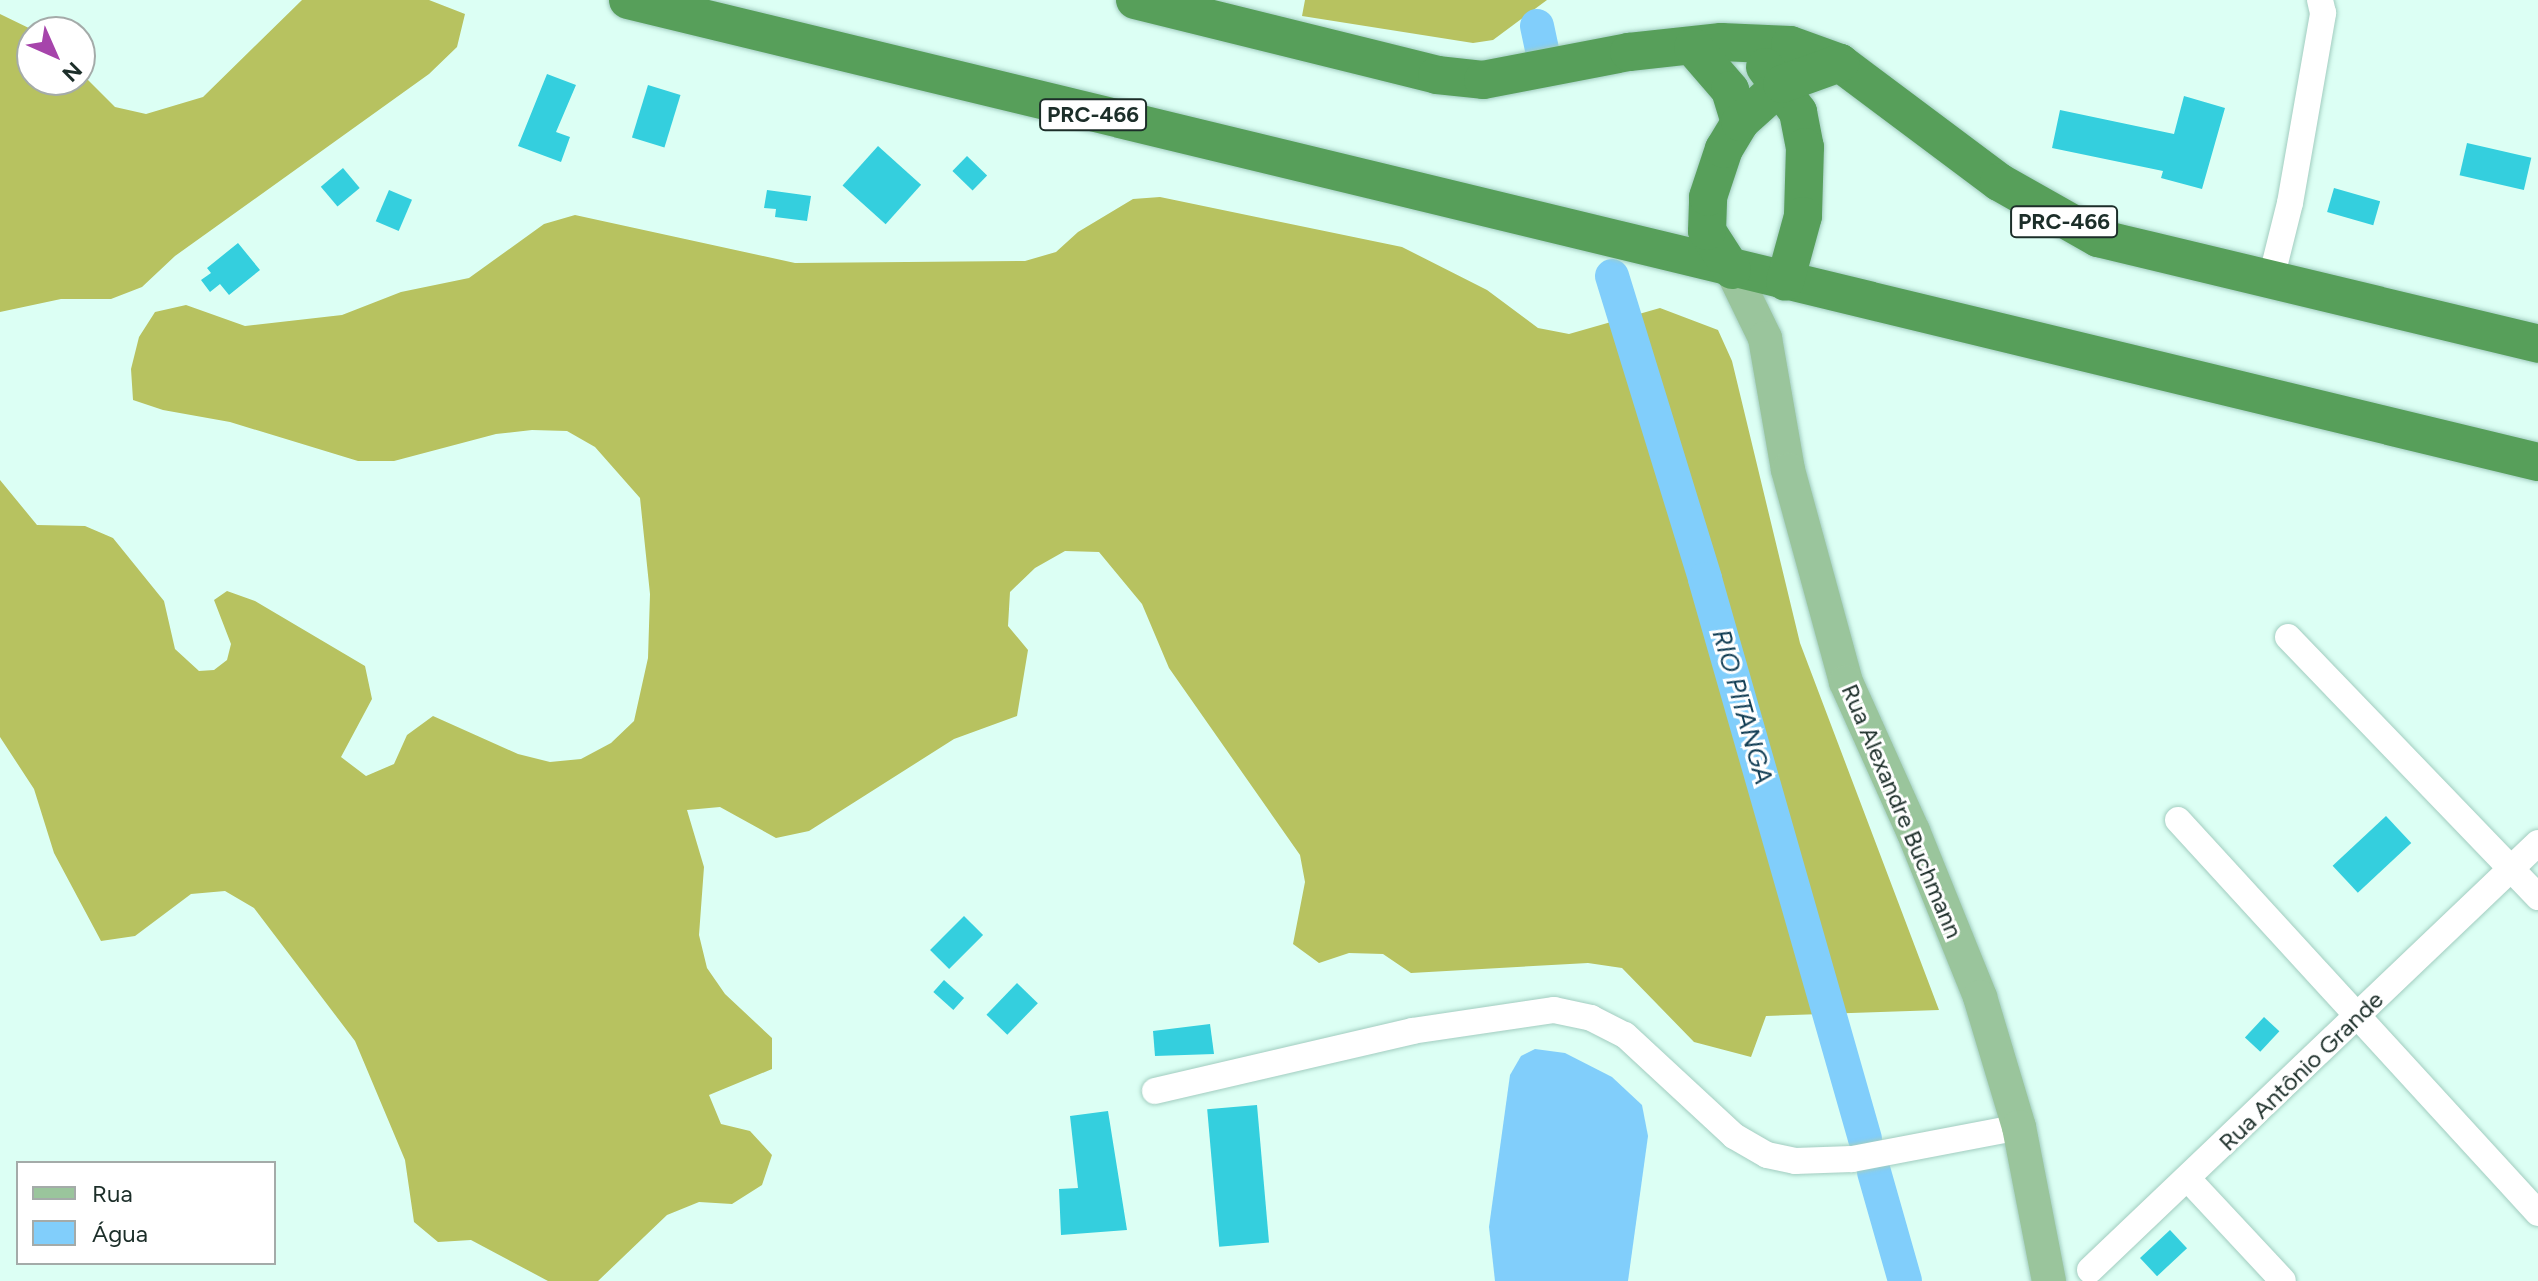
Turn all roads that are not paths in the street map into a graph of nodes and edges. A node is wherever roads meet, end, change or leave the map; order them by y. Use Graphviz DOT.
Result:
graph roads {
  1 [pos="628,0"];
  2 [pos="1135,0"];
  3 [pos="2320,0"];
  4 [pos="1707,45"];
  5 [pos="1840,63"];
  6 [pos="1782,84"];
  7 [pos="1740,122"];
  8 [pos="1732,270"];
  9 [pos="2271,279"];
  10 [pos="1785,282"];
  11 [pos="1765,338"];
  12 [pos="2538,344"];
  13 [pos="2538,462"];
  14 [pos="2288,637"];
  15 [pos="2178,820"];
  16 [pos="2538,843"];
  17 [pos="2512,872"];
  18 [pos="2538,897"];
  19 [pos="2357,1016"];
  20 [pos="1155,1091"];
  21 [pos="2019,1127"];
  22 [pos="2188,1179"];
  23 [pos="2538,1213"];
  24 [pos="2090,1270"];
  25 [pos="2049,1281"];
  26 [pos="2283,1281"];
  1 -- 8 [label="highway, PRC-466"];
  2 -- 4 [label="highway, PRC-466"];
  3 -- 9 [label="street"];
  4 -- 5 [label="highway, PRC-466"];
  4 -- 6 [label="highway"];
  4 -- 7 [label="highway"];
  5 -- 6 [label="highway"];
  5 -- 9 [label="highway, PRC-466"];
  6 -- 7 [label="highway"];
  6 -- 10 [label="highway"];
  7 -- 8 [label="highway"];
  8 -- 10 [label="highway, PRC-466"];
  8 -- 11 [label="main road, Rua Alexandre Buchmann"];
  9 -- 12 [label="highway, PRC-466"];
  10 -- 11 [label="main road, Rua Alexandre Buchmann"];
  10 -- 13 [label="highway, PRC-466"];
  11 -- 21 [label="main road, Rua Alexandre Buchmann"];
  14 -- 17 [label="street"];
  15 -- 19 [label="street"];
  16 -- 17 [label="street, Rua Antônio Grande"];
  17 -- 18 [label="street"];
  17 -- 19 [label="street, Rua Antônio Grande"];
  19 -- 22 [label="street, Rua Antônio Grande"];
  19 -- 23 [label="street"];
  20 -- 21 [label="street"];
  21 -- 25 [label="main road, Rua Alexandre Buchmann"];
  22 -- 24 [label="street, Rua Antônio Grande"];
  22 -- 26 [label="street"];
}
